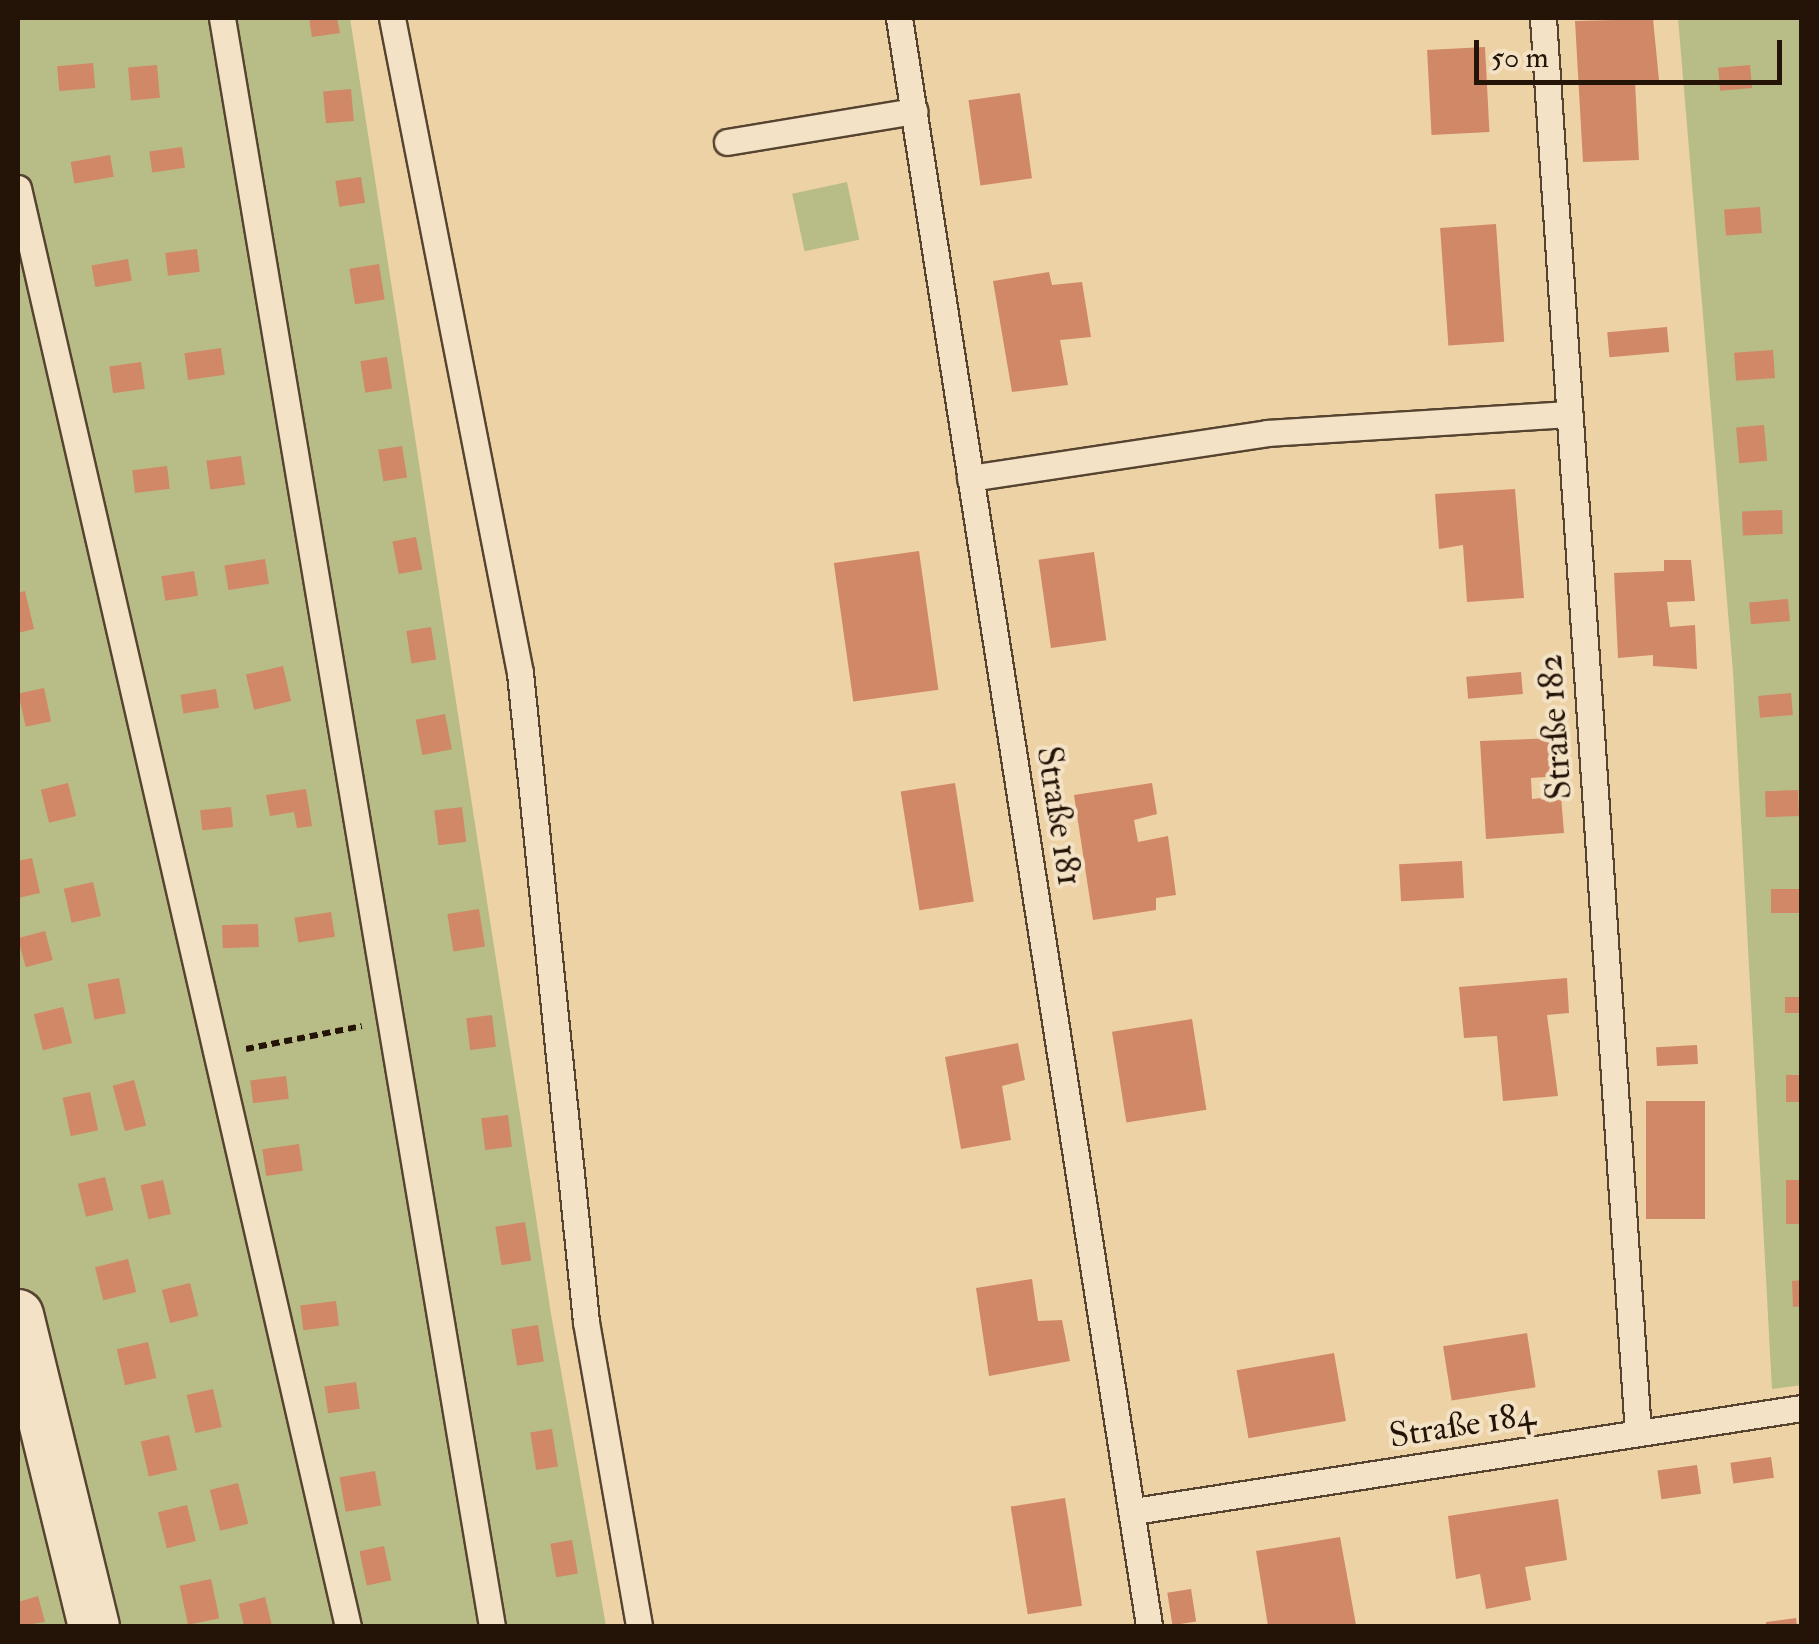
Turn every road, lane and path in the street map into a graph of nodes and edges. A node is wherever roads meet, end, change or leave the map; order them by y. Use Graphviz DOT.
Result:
graph roads {
  1 [pos="222,18"];
  2 [pos="392,18"];
  3 [pos="899,18"];
  4 [pos="1543,18"];
  5 [pos="914,111"];
  6 [pos="727,142"];
  7 [pos="18,188"];
  8 [pos="1568,414"];
  9 [pos="970,478"];
  10 [pos="388,1021"];
  11 [pos="220,1054"];
  12 [pos="18,1316"];
  13 [pos="1802,1408"];
  14 [pos="1638,1432"];
  15 [pos="1134,1511"];
  16 [pos="94,1626"];
  17 [pos="348,1626"];
  18 [pos="492,1626"];
  19 [pos="639,1626"];
  20 [pos="1149,1626"];
  1 -- 10 [label="lane"];
  2 -- 19 [label="lane"];
  3 -- 5 [label="lane, Straße 181"];
  4 -- 8 [label="lane, Straße 182"];
  5 -- 6 [label="lane"];
  5 -- 9 [label="lane, Straße 181"];
  7 -- 11 [label="lane"];
  8 -- 9 [label="lane"];
  8 -- 14 [label="lane, Straße 182"];
  9 -- 15 [label="lane, Straße 181"];
  10 -- 11 [label="path"];
  10 -- 18 [label="lane"];
  11 -- 17 [label="lane"];
  12 -- 16 [label="street"];
  13 -- 14 [label="lane, Straße 184"];
  14 -- 15 [label="lane, Straße 184"];
  15 -- 20 [label="lane, Straße 181"];
}
